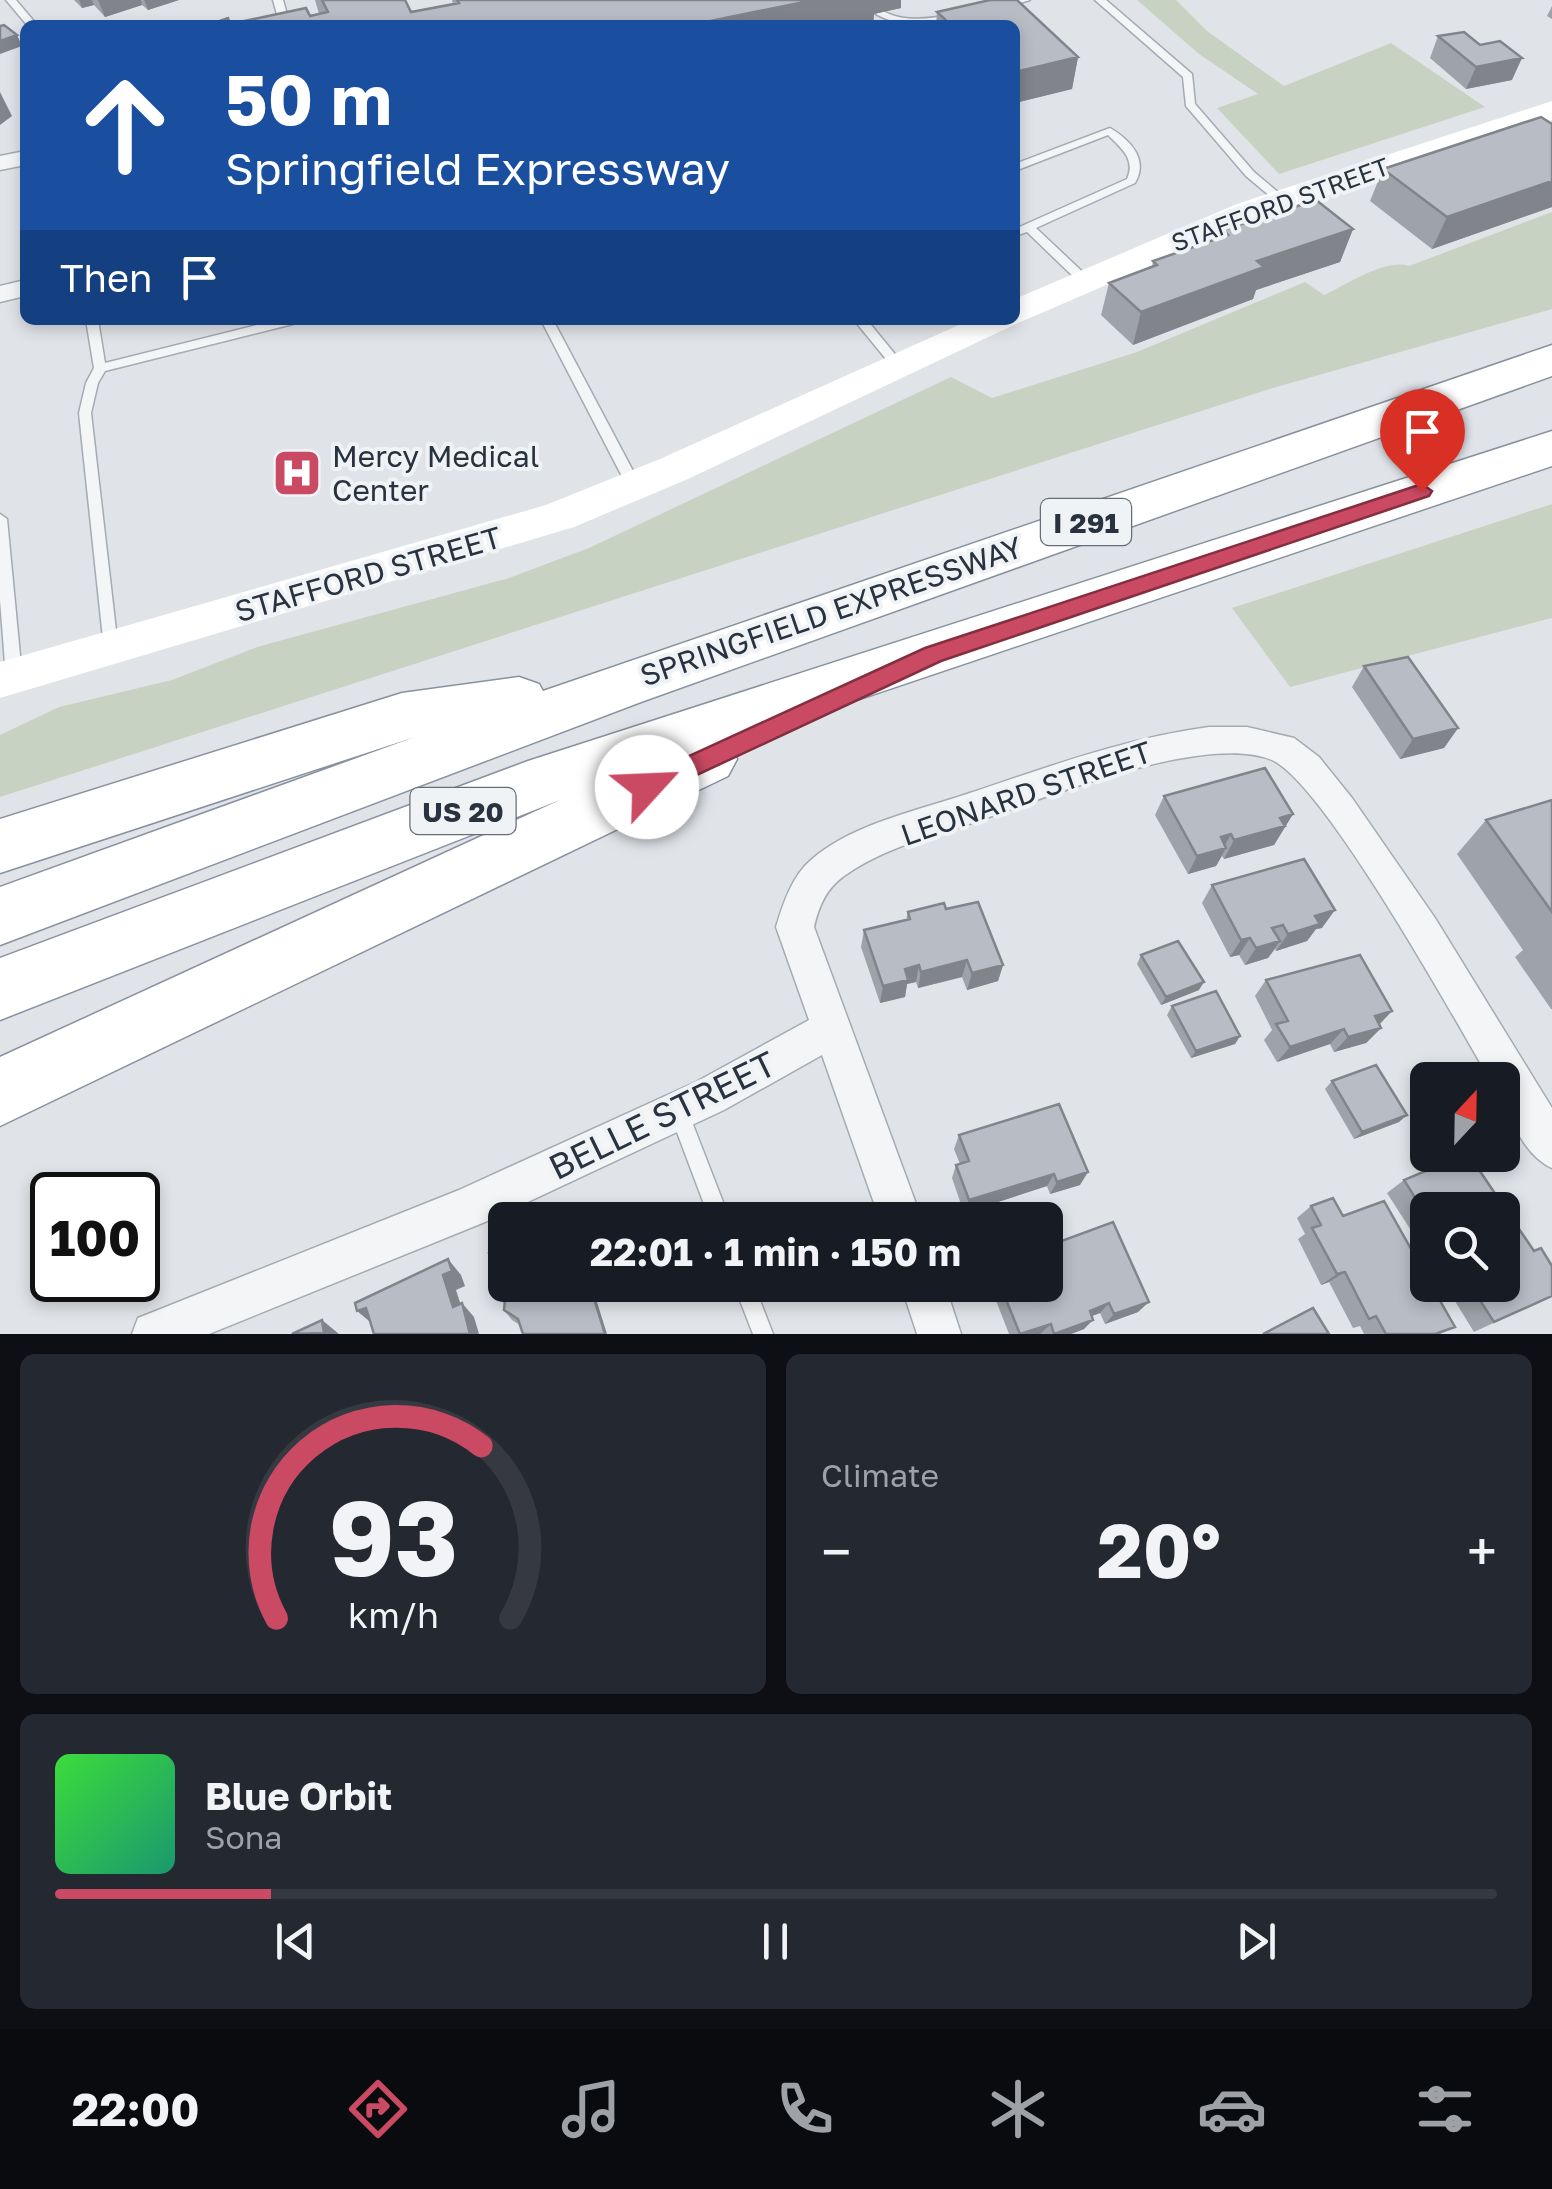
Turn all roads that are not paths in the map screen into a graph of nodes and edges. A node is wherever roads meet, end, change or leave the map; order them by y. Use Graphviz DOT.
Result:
graph roads {
  1 [pos="11,0"];
  2 [pos="862,0"];
  3 [pos="1100,0"];
  4 [pos="1022,1"];
  5 [pos="987,9"];
  6 [pos="971,13"];
  7 [pos="28,20"];
  8 [pos="899,20"];
  9 [pos="942,20"];
  10 [pos="1552,110"];
  11 [pos="1020,166"];
  12 [pos="1281,200"];
  13 [pos="1029,227"];
  14 [pos="1020,230"];
  15 [pos="1085,281"];
  16 [pos="1020,312"];
  17 [pos="93,325"];
  18 [pos="273,325"];
  19 [pos="550,325"];
  20 [pos="864,325"];
  21 [pos="990,325"];
  22 [pos="1552,360"];
  23 [pos="899,367"];
  24 [pos="100,368"];
  25 [pos="1552,448"];
  26 [pos="634,486"];
  27 [pos="0,519"];
  28 [pos="112,648"];
  29 [pos="933,655"];
  30 [pos="7,678"];
  31 [pos="621,686"];
  32 [pos="0,846"];
  33 [pos="0,916"];
  34 [pos="0,990"];
  35 [pos="834,1027"];
  36 [pos="0,1092"];
  37 [pos="678,1110"];
  38 [pos="1552,1147"];
  39 [pos="713,1202"];
  40 [pos="895,1202"];
  41 [pos="751,1302"];
  42 [pos="929,1302"];
  43 [pos="154,1334"];
  44 [pos="763,1334"];
  45 [pos="939,1334"];
  1 -- 7 [label="lane"];
  2 -- 8 [label="lane"];
  3 -- 12 [label="lane"];
  4 -- 5 [label="lane"];
  6 -- 9 [label="lane"];
  10 -- 12 [label="main road, STAFFORD STREET"];
  11 -- 13 [label="lane"];
  12 -- 15 [label="main road, STAFFORD STREET"];
  13 -- 14 [label="lane"];
  13 -- 15 [label="lane"];
  15 -- 16 [label="main road, STAFFORD STREET"];
  17 -- 24 [label="lane"];
  18 -- 24 [label="lane"];
  19 -- 26 [label="lane"];
  20 -- 23 [label="lane"];
  21 -- 23 [label="main road, STAFFORD STREET"];
  22 -- 31 [label="highway, SPRINGFIELD EXPRESSWAY / I 291"];
  23 -- 26 [label="main road, STAFFORD STREET"];
  24 -- 28 [label="lane"];
  25 -- 29 [label="highway, I 291"];
  26 -- 28 [label="main road, STAFFORD STREET"];
  27 -- 30 [label="lane"];
  28 -- 30 [label="main road, STAFFORD STREET"];
  29 -- 34 [label="highway, US 20"];
  29 -- 36 [label="highway"];
  31 -- 32 [label="highway"];
  31 -- 33 [label="highway, US 20"];
  35 -- 37 [label="street, BELLE STREET"];
  35 -- 38 [label="street, LEONARD STREET"];
  35 -- 40 [label="street, LEONARD STREET"];
  37 -- 39 [label="lane"];
  37 -- 43 [label="street, BELLE STREET"];
  41 -- 44 [label="lane"];
  42 -- 45 [label="street"];
}
